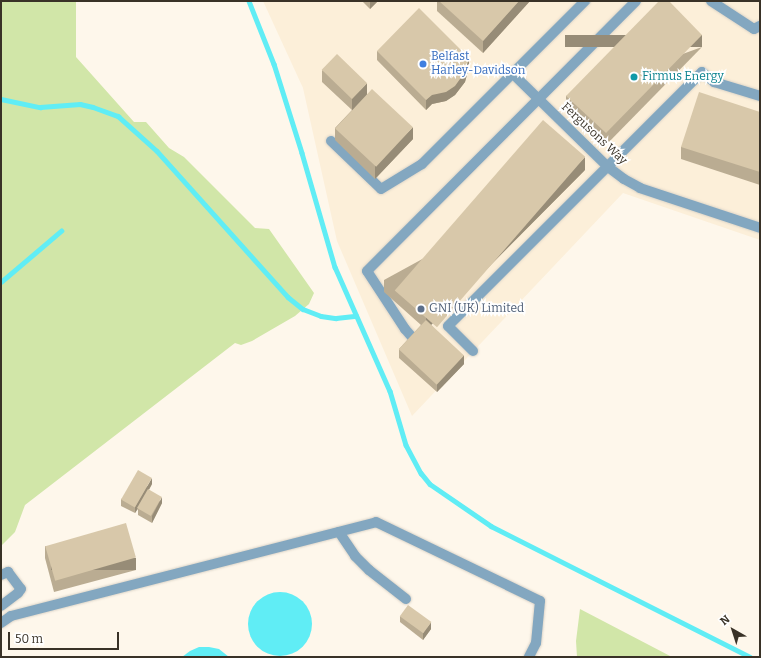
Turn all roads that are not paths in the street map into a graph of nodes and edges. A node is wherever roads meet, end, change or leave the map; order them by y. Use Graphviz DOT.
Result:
graph roads {
  1 [pos="585,1"];
  2 [pos="636,1"];
  3 [pos="711,1"];
  4 [pos="760,26"];
  5 [pos="512,73"];
  6 [pos="760,96"];
  7 [pos="539,99"];
  8 [pos="331,141"];
  9 [pos="608,167"];
  10 [pos="760,228"];
  11 [pos="412,337"];
  12 [pos="473,351"];
  13 [pos="339,532"];
  14 [pos="1,575"];
  15 [pos="406,599"];
  16 [pos="1,606"];
  17 [pos="1,623"];
  18 [pos="529,657"];
  1 -- 5 [label="street"];
  2 -- 7 [label="street"];
  3 -- 4 [label="street"];
  5 -- 7 [label="street, Fergusons Way"];
  5 -- 8 [label="street"];
  6 -- 9 [label="street"];
  7 -- 9 [label="street, Fergusons Way"];
  7 -- 11 [label="street"];
  9 -- 10 [label="street, Fergusons Way"];
  9 -- 12 [label="street"];
  13 -- 15 [label="street"];
  13 -- 17 [label="street"];
  13 -- 18 [label="street"];
  14 -- 16 [label="street"];
}
